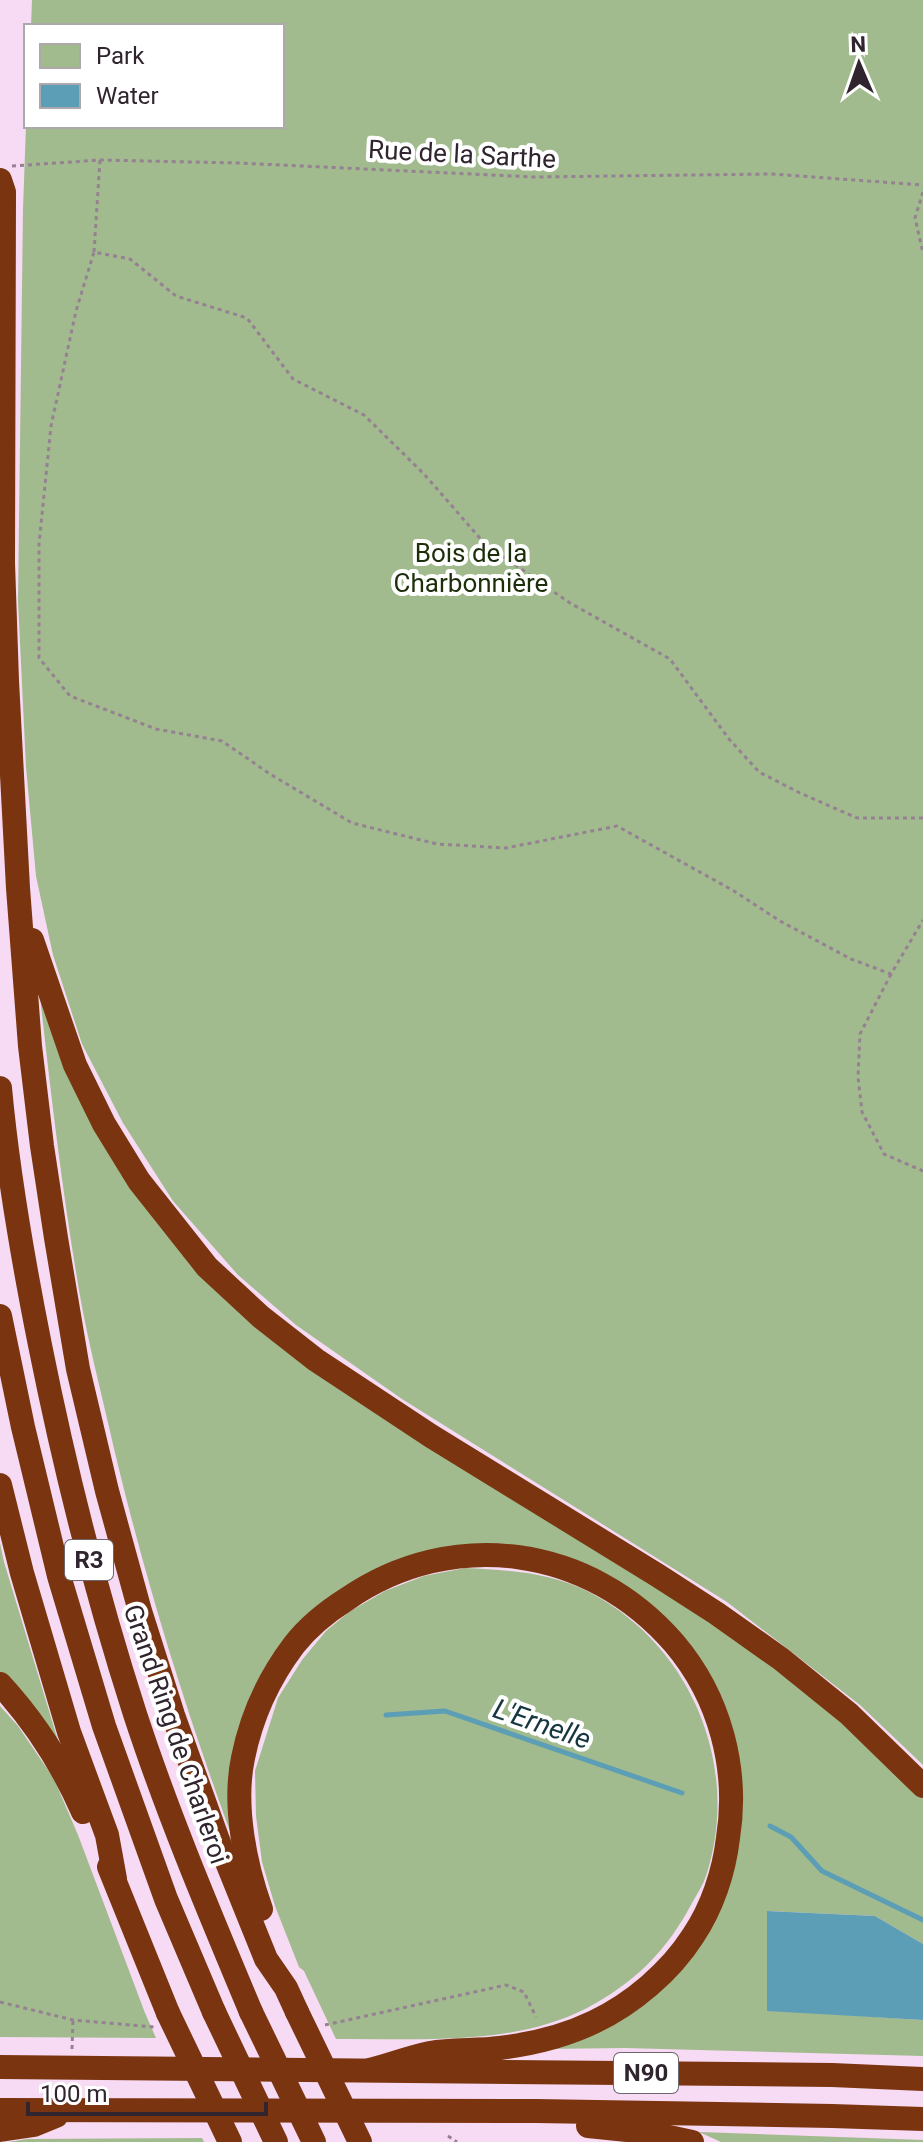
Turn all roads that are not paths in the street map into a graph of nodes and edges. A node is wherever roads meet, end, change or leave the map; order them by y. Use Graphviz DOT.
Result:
graph roads {
  1 [pos="0,180"];
  2 [pos="18,888"];
  3 [pos="0,1088"];
  4 [pos="0,1316"];
  5 [pos="0,1485"];
  6 [pos="0,1684"];
  7 [pos="923,1786"];
  8 [pos="115,1879"];
  9 [pos="286,1988"];
  10 [pos="0,2067"];
  11 [pos="370,2070"];
  12 [pos="923,2079"];
  13 [pos="74,2109"];
  14 [pos="0,2110"];
  15 [pos="536,2111"];
  16 [pos="923,2119"];
  17 [pos="0,2130"];
  18 [pos="230,2142"];
  19 [pos="276,2142"];
  20 [pos="314,2142"];
  21 [pos="360,2142"];
  22 [pos="692,2142"];
  1 -- 2 [label="highway"];
  2 -- 7 [label="highway"];
  2 -- 9 [label="highway"];
  3 -- 20 [label="highway, Grand Ring de Charleroi / R3, bridge"];
  4 -- 19 [label="highway, R3, bridge"];
  5 -- 8 [label="highway"];
  6 -- 8 [label="highway"];
  8 -- 18 [label="highway, bridge"];
  9 -- 11 [label="highway"];
  9 -- 21 [label="highway, bridge"];
  10 -- 11 [label="highway, N90"];
  11 -- 12 [label="highway, N90"];
  13 -- 14 [label="highway, N90"];
  13 -- 15 [label="highway, N90"];
  13 -- 17 [label="highway"];
  15 -- 16 [label="highway, N90"];
  15 -- 22 [label="highway"];
}
